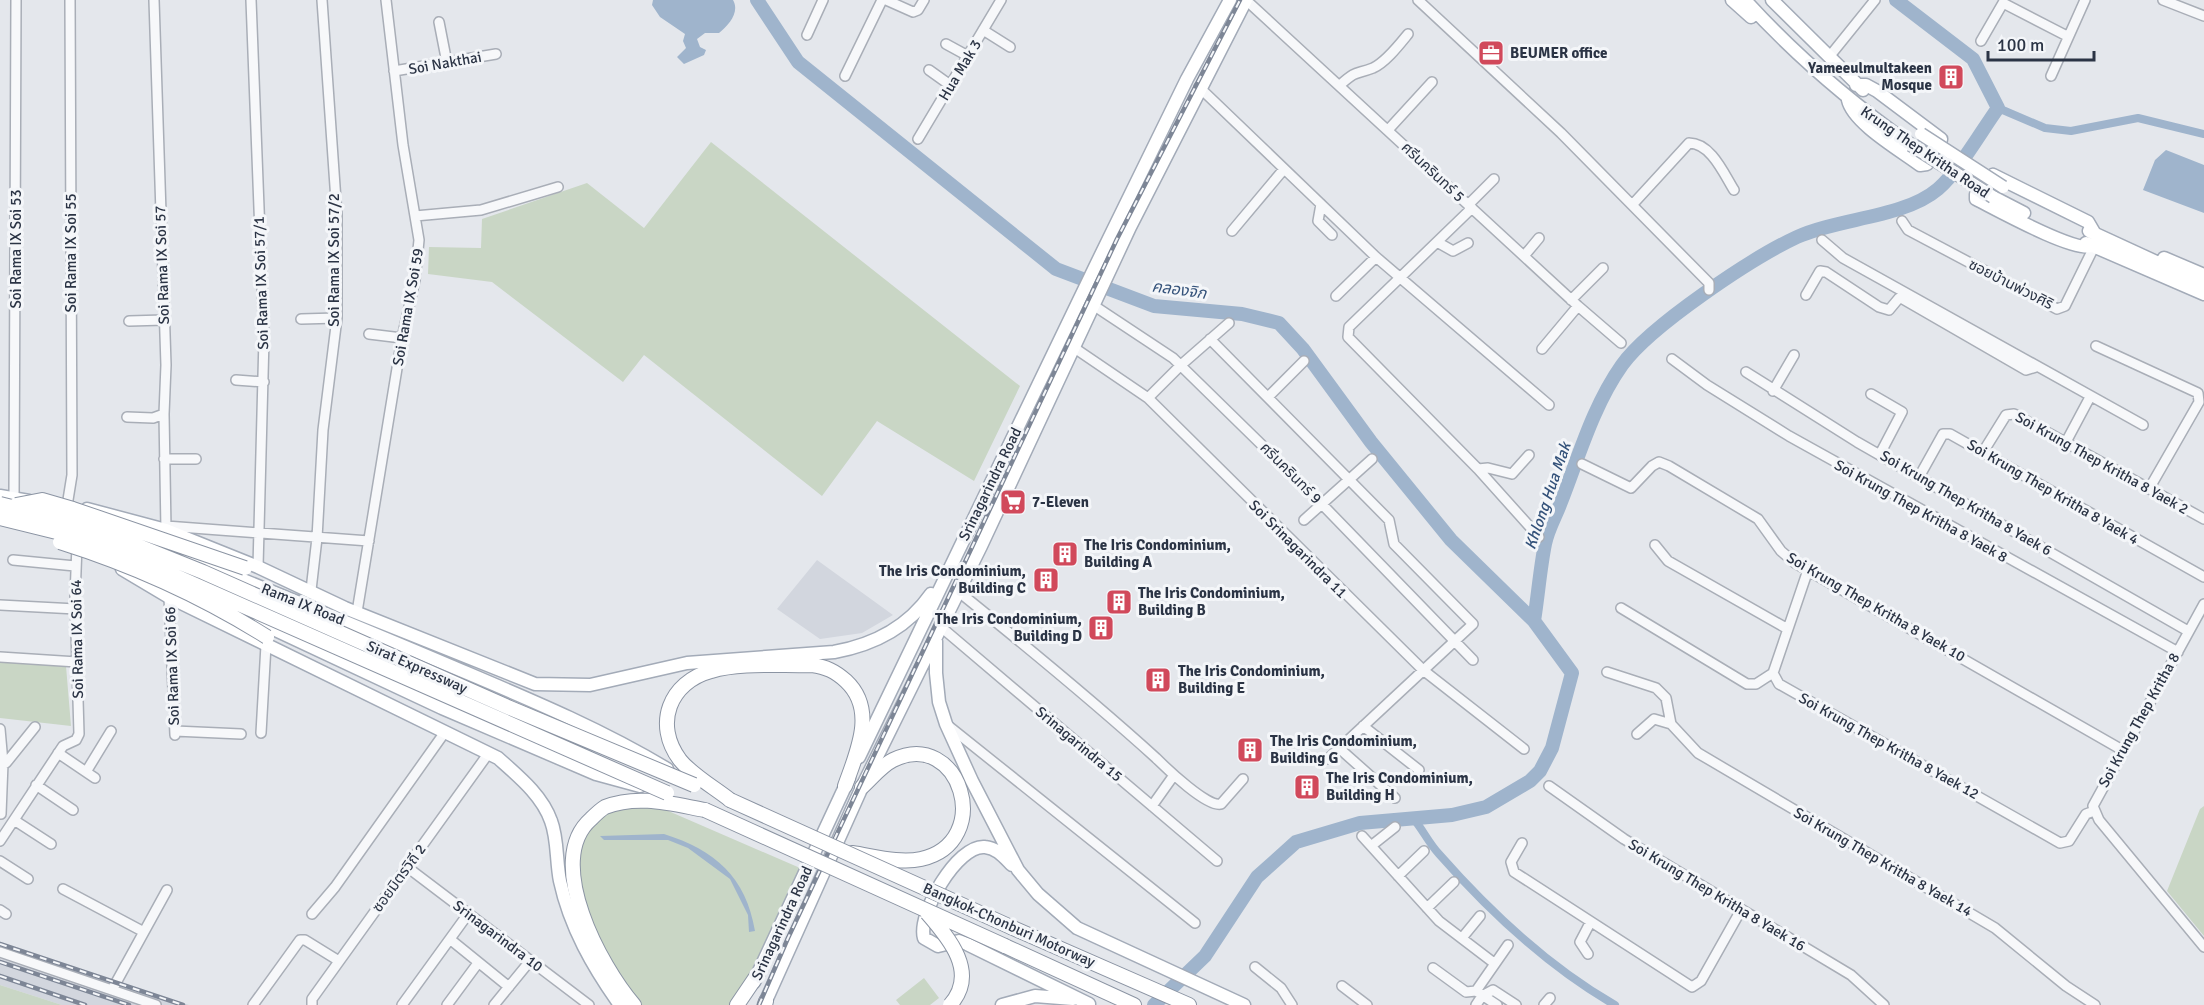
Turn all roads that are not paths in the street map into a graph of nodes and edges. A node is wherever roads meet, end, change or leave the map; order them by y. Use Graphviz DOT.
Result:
graph roads {
  1 [pos="16,0"];
  2 [pos="70,0"];
  3 [pos="154,0"];
  4 [pos="251,0"];
  5 [pos="322,0"];
  6 [pos="386,0"];
  7 [pos="823,0"];
  8 [pos="882,0"];
  9 [pos="886,0"];
  10 [pos="924,0"];
  11 [pos="1001,0"];
  12 [pos="1230,0"];
  13 [pos="1246,0"];
  14 [pos="1418,0"];
  15 [pos="1732,0"];
  16 [pos="1745,0"];
  17 [pos="1875,0"];
  18 [pos="2085,0"];
  19 [pos="2163,0"];
  20 [pos="1774,1"];
  21 [pos="2204,16"];
  22 [pos="439,22"];
  23 [pos="983,30"];
  24 [pos="1408,34"];
  25 [pos="807,35"];
  26 [pos="2067,36"];
  27 [pos="1981,41"];
  28 [pos="946,44"];
  29 [pos="1010,47"];
  30 [pos="1792,49"];
  31 [pos="496,54"];
  32 [pos="968,56"];
  33 [pos="1829,57"];
  34 [pos="447,63"];
  35 [pos="929,70"];
  36 [pos="394,72"];
  37 [pos="845,76"];
  38 [pos="2051,76"];
  39 [pos="1432,82"];
  40 [pos="950,85"];
  41 [pos="1340,85"];
  42 [pos="1856,85"];
  43 [pos="1199,87"];
  44 [pos="1848,100"];
  45 [pos="1388,130"];
  46 [pos="918,139"];
  47 [pos="1284,169"];
  48 [pos="1494,179"];
  49 [pos="558,187"];
  50 [pos="1734,190"];
  51 [pos="1321,204"];
  52 [pos="1633,204"];
  53 [pos="1470,206"];
  54 [pos="415,216"];
  55 [pos="1902,221"];
  56 [pos="1232,231"];
  57 [pos="1332,235"];
  58 [pos="1539,238"];
  59 [pos="1822,240"];
  60 [pos="1437,242"];
  61 [pos="2093,242"];
  62 [pos="1468,243"];
  63 [pos="1524,256"];
  64 [pos="1376,257"];
  65 [pos="2135,259"];
  66 [pos="1603,268"];
  67 [pos="2204,275"];
  68 [pos="1401,277"];
  69 [pos="2204,284"];
  70 [pos="1709,290"];
  71 [pos="1806,294"];
  72 [pos="2204,294"];
  73 [pos="1336,296"];
  74 [pos="1096,300"];
  75 [pos="2204,302"];
  76 [pos="1574,303"];
  77 [pos="337,318"];
  78 [pos="301,319"];
  79 [pos="164,320"];
  80 [pos="129,321"];
  81 [pos="1229,323"];
  82 [pos="369,334"];
  83 [pos="402,338"];
  84 [pos="1210,339"];
  85 [pos="1621,343"];
  86 [pos="2096,346"];
  87 [pos="1073,347"];
  88 [pos="1542,349"];
  89 [pos="1794,355"];
  90 [pos="1672,359"];
  91 [pos="1304,361"];
  92 [pos="1181,365"];
  93 [pos="2036,367"];
  94 [pos="1746,372"];
  95 [pos="236,380"];
  96 [pos="264,382"];
  97 [pos="1773,390"];
  98 [pos="1871,394"];
  99 [pos="1268,397"];
  100 [pos="1148,398"];
  101 [pos="2090,398"];
  102 [pos="1549,405"];
  103 [pos="164,414"];
  104 [pos="127,417"];
  105 [pos="2143,425"];
  106 [pos="2066,442"];
  107 [pos="1983,452"];
  108 [pos="1880,454"];
  109 [pos="1529,455"];
  110 [pos="164,459"];
  111 [pos="196,459"];
  112 [pos="1372,459"];
  113 [pos="1582,464"];
  114 [pos="1478,470"];
  115 [pos="1919,477"];
  116 [pos="1349,480"];
  117 [pos="2149,489"];
  118 [pos="0,496"];
  119 [pos="8,503"];
  120 [pos="38,503"];
  121 [pos="1322,504"];
  122 [pos="67,506"];
  123 [pos="0,518"];
  124 [pos="2204,519"];
  125 [pos="1304,520"];
  126 [pos="16,522"];
  127 [pos="0,525"];
  128 [pos="166,528"];
  129 [pos="258,534"];
  130 [pos="1539,537"];
  131 [pos="317,538"];
  132 [pos="369,541"];
  133 [pos="76,544"];
  134 [pos="1655,545"];
  135 [pos="954,557"];
  136 [pos="13,560"];
  137 [pos="75,566"];
  138 [pos="1808,570"];
  139 [pos="249,572"];
  140 [pos="2204,577"];
  141 [pos="311,590"];
  142 [pos="959,592"];
  143 [pos="169,597"];
  144 [pos="2204,604"];
  145 [pos="0,605"];
  146 [pos="1621,608"];
  147 [pos="76,609"];
  148 [pos="232,609"];
  149 [pos="351,610"];
  150 [pos="1786,628"];
  151 [pos="2188,631"];
  152 [pos="939,632"];
  153 [pos="267,641"];
  154 [pos="1455,644"];
  155 [pos="2178,652"];
  156 [pos="0,657"];
  157 [pos="1473,660"];
  158 [pos="77,662"];
  159 [pos="1423,670"];
  160 [pos="1607,672"];
  161 [pos="1773,673"];
  162 [pos="946,724"];
  163 [pos="1671,724"];
  164 [pos="1362,726"];
  165 [pos="35,727"];
  166 [pos="0,729"];
  167 [pos="111,731"];
  168 [pos="445,732"];
  169 [pos="261,733"];
  170 [pos="241,734"];
  171 [pos="1637,734"];
  172 [pos="1340,749"];
  173 [pos="1524,749"];
  174 [pos="2124,751"];
  175 [pos="58,753"];
  176 [pos="488,753"];
  177 [pos="1328,759"];
  178 [pos="3,763"];
  179 [pos="1419,770"];
  180 [pos="86,771"];
  181 [pos="1174,775"];
  182 [pos="95,778"];
  183 [pos="1243,779"];
  184 [pos="36,785"];
  185 [pos="694,785"];
  186 [pos="845,786"];
  187 [pos="1550,786"];
  188 [pos="862,788"];
  189 [pos="667,793"];
  190 [pos="1395,798"];
  191 [pos="730,800"];
  192 [pos="1152,806"];
  193 [pos="73,810"];
  194 [pos="705,810"];
  195 [pos="2094,811"];
  196 [pos="1,814"];
  197 [pos="14,820"];
  198 [pos="1395,827"];
  199 [pos="1362,836"];
  200 [pos="0,841"];
  201 [pos="1522,843"];
  202 [pos="51,844"];
  203 [pos="830,844"];
  204 [pos="1371,846"];
  205 [pos="1424,851"];
  206 [pos="851,853"];
  207 [pos="0,861"];
  208 [pos="1217,861"];
  209 [pos="821,863"];
  210 [pos="407,867"];
  211 [pos="1018,870"];
  212 [pos="1398,876"];
  213 [pos="28,879"];
  214 [pos="1454,882"];
  215 [pos="63,889"];
  216 [pos="167,890"];
  217 [pos="1427,908"];
  218 [pos="924,909"];
  219 [pos="1741,910"];
  220 [pos="312,914"];
  221 [pos="468,914"];
  222 [pos="1480,916"];
  223 [pos="1195,923"];
  224 [pos="1590,923"];
  225 [pos="144,932"];
  226 [pos="1462,938"];
  227 [pos="451,940"];
  228 [pos="1508,945"];
  229 [pos="2204,946"];
  230 [pos="0,952"];
  231 [pos="1588,954"];
  232 [pos="530,960"];
  233 [pos="339,961"];
  234 [pos="478,963"];
  235 [pos="1494,963"];
  236 [pos="1255,967"];
  237 [pos="1432,968"];
  238 [pos="758,974"];
  239 [pos="1342,986"];
  240 [pos="509,987"];
  241 [pos="111,990"];
  242 [pos="1479,993"];
  243 [pos="312,1004"];
  244 [pos="765,1004"];
  245 [pos="1090,1004"];
  246 [pos="1132,1004"];
  247 [pos="156,1005"];
  248 [pos="254,1005"];
  249 [pos="402,1005"];
  250 [pos="447,1005"];
  251 [pos="494,1005"];
  252 [pos="589,1005"];
  253 [pos="620,1005"];
  254 [pos="634,1005"];
  255 [pos="737,1005"];
  256 [pos="743,1005"];
  257 [pos="950,1005"];
  258 [pos="1002,1005"];
  259 [pos="1190,1005"];
  260 [pos="1244,1005"];
  261 [pos="1292,1005"];
  262 [pos="1367,1005"];
  263 [pos="1476,1005"];
  264 [pos="1497,1005"];
  265 [pos="1516,1005"];
  266 [pos="1884,1005"];
  267 [pos="2095,1005"];
  1 -- 119 [label="street, Soi Rama IX Soi 53"];
  2 -- 122 [label="street, Soi Rama IX Soi 55"];
  3 -- 79 [label="street, Soi Rama IX Soi 57"];
  4 -- 96 [label="street, Soi Rama IX Soi 57/1"];
  5 -- 77 [label="street, Soi Rama IX Soi 57/2"];
  6 -- 36 [label="street, Soi Rama IX Soi 59"];
  7 -- 25 [label="street"];
  8 -- 37 [label="street"];
  9 -- 10 [label="street"];
  11 -- 23 [label="street, Hua Mak 3"];
  12 -- 135 [label="main road, Srinagarindra Road"];
  13 -- 41 [label="street, ศรีนครินทร์ 5"];
  13 -- 43 [label="main road, Srinagarindra Road"];
  14 -- 52 [label="street"];
  15 -- 30 [label="main road"];
  16 -- 30 [label="main road, Krung Thep Kritha Road"];
  17 -- 33 [label="street"];
  18 -- 26 [label="street"];
  19 -- 21 [label="street"];
  20 -- 33 [label="main road, Krung Thep Kritha Road"];
  22 -- 34 [label="street"];
  23 -- 29 [label="street"];
  23 -- 32 [label="street, Hua Mak 3"];
  24 -- 41 [label="street"];
  26 -- 27 [label="street"];
  26 -- 38 [label="street"];
  28 -- 32 [label="street"];
  30 -- 44 [label="main road, Krung Thep Kritha Road"];
  31 -- 34 [label="street, Soi Nakthai"];
  32 -- 40 [label="street, Hua Mak 3"];
  33 -- 42 [label="main road, Krung Thep Kritha Road"];
  34 -- 36 [label="street, Soi Nakthai"];
  35 -- 40 [label="street"];
  36 -- 54 [label="street, Soi Rama IX Soi 59"];
  39 -- 45 [label="street"];
  40 -- 46 [label="street, Hua Mak 3"];
  41 -- 45 [label="street, ศรีนครินทร์ 5"];
  42 -- 44 [label="main road"];
  42 -- 61 [label="main road, Krung Thep Kritha Road, bridge"];
  43 -- 47 [label="street"];
  43 -- 74 [label="main road, Srinagarindra Road"];
  44 -- 61 [label="main road, Krung Thep Kritha Road, bridge"];
  45 -- 53 [label="street, ศรีนครินทร์ 5"];
  47 -- 51 [label="street"];
  47 -- 56 [label="street"];
  48 -- 53 [label="street"];
  49 -- 54 [label="street"];
  50 -- 52 [label="street"];
  51 -- 57 [label="street"];
  51 -- 64 [label="street"];
  52 -- 70 [label="street"];
  53 -- 60 [label="street"];
  53 -- 63 [label="street, ศรีนครินทร์ 5"];
  54 -- 83 [label="street, Soi Rama IX Soi 59"];
  55 -- 61 [label="street, ซอยบ้านพ่วงศิริ"];
  58 -- 63 [label="street"];
  59 -- 93 [label="street"];
  60 -- 62 [label="street"];
  60 -- 68 [label="street"];
  61 -- 61 [label="main road"];
  61 -- 65 [label="main road, Krung Thep Kritha Road"];
  63 -- 76 [label="street, ศรีนครินทร์ 5"];
  64 -- 68 [label="street"];
  64 -- 73 [label="street"];
  65 -- 67 [label="main road, Krung Thep Kritha Road"];
  65 -- 69 [label="main road, Krung Thep Kritha Road"];
  65 -- 72 [label="main road, Krung Thep Kritha Road"];
  65 -- 75 [label="main road, Krung Thep Kritha Road"];
  66 -- 76 [label="street"];
  68 -- 102 [label="street"];
  68 -- 114 [label="street"];
  71 -- 93 [label="street"];
  74 -- 87 [label="main road, Srinagarindra Road"];
  74 -- 92 [label="street, ศรีนครินทร์ 9"];
  76 -- 85 [label="street, ศรีนครินทร์ 5"];
  76 -- 88 [label="street"];
  77 -- 78 [label="street"];
  77 -- 131 [label="street, Soi Rama IX Soi 57/2"];
  79 -- 80 [label="street"];
  79 -- 103 [label="street, Soi Rama IX Soi 57"];
  81 -- 84 [label="street"];
  82 -- 83 [label="street"];
  83 -- 132 [label="street, Soi Rama IX Soi 59"];
  84 -- 92 [label="street"];
  84 -- 99 [label="street"];
  86 -- 117 [label="street"];
  87 -- 100 [label="street, Soi Srinagarindra 11"];
  87 -- 142 [label="main road, Srinagarindra Road"];
  89 -- 97 [label="street"];
  90 -- 155 [label="street, Soi Krung Thep Kritha 8 Yaek 8"];
  91 -- 99 [label="street"];
  92 -- 100 [label="street"];
  92 -- 121 [label="street, ศรีนครินทร์ 9"];
  93 -- 101 [label="street"];
  94 -- 97 [label="street, Soi Krung Thep Kritha 8 Yaek 6"];
  95 -- 96 [label="street"];
  96 -- 129 [label="street, Soi Rama IX Soi 57/1"];
  97 -- 108 [label="street, Soi Krung Thep Kritha 8 Yaek 6"];
  98 -- 108 [label="street"];
  99 -- 116 [label="street"];
  100 -- 159 [label="street, Soi Srinagarindra 11"];
  101 -- 105 [label="street"];
  101 -- 106 [label="street"];
  103 -- 104 [label="street"];
  103 -- 110 [label="street, Soi Rama IX Soi 57"];
  106 -- 107 [label="street, Soi Krung Thep Kritha 8 Yaek 2"];
  106 -- 117 [label="street, Soi Krung Thep Kritha 8 Yaek 2"];
  107 -- 115 [label="street, Soi Krung Thep Kritha 8 Yaek 4"];
  107 -- 140 [label="street, Soi Krung Thep Kritha 8 Yaek 4"];
  108 -- 115 [label="street, Soi Krung Thep Kritha 8 Yaek 6"];
  109 -- 114 [label="street"];
  110 -- 111 [label="street"];
  110 -- 128 [label="street, Soi Rama IX Soi 57"];
  112 -- 116 [label="street"];
  113 -- 138 [label="street, Soi Krung Thep Kritha 8 Yaek 10"];
  114 -- 130 [label="street"];
  115 -- 151 [label="street, Soi Krung Thep Kritha 8 Yaek 6"];
  116 -- 121 [label="street"];
  116 -- 154 [label="street"];
  117 -- 124 [label="street, Soi Krung Thep Kritha 8 Yaek 2"];
  118 -- 119 [label="main road, Rama IX Road"];
  119 -- 120 [label="main road, Rama IX Road"];
  119 -- 139 [label="highway, bridge"];
  119 -- 185 [label="highway, Sirat Expressway, bridge"];
  120 -- 122 [label="main road"];
  120 -- 139 [label="main road, Rama IX Road"];
  121 -- 125 [label="street"];
  121 -- 154 [label="street, ศรีนครินทร์ 9"];
  122 -- 128 [label="main road"];
  123 -- 126 [label="highway, Sirat Expressway, bridge"];
  126 -- 153 [label="highway, bridge"];
  126 -- 189 [label="highway, Sirat Expressway, bridge"];
  127 -- 133 [label="main road"];
  128 -- 129 [label="street"];
  128 -- 139 [label="main road"];
  129 -- 131 [label="street"];
  129 -- 139 [label="street, Soi Rama IX Soi 57/1"];
  131 -- 132 [label="street"];
  131 -- 141 [label="street, Soi Rama IX Soi 57/2"];
  132 -- 149 [label="street, Soi Rama IX Soi 59"];
  133 -- 137 [label="street, Soi Rama IX Soi 64"];
  133 -- 143 [label="main road"];
  133 -- 148 [label="main road"];
  134 -- 150 [label="street"];
  135 -- 149 [label="main road"];
  135 -- 186 [label="main road, Srinagarindra Road"];
  136 -- 137 [label="street"];
  137 -- 147 [label="street, Soi Rama IX Soi 64"];
  138 -- 150 [label="street"];
  138 -- 174 [label="street, Soi Krung Thep Kritha 8 Yaek 10"];
  139 -- 141 [label="main road"];
  139 -- 148 [label="main road"];
  139 -- 149 [label="main road"];
  139 -- 185 [label="main road, Rama IX Road, bridge"];
  141 -- 149 [label="main road"];
  142 -- 152 [label="main road, Srinagarindra Road"];
  142 -- 181 [label="street"];
  143 -- 153 [label="main road"];
  143 -- 170 [label="street, Soi Rama IX Soi 66"];
  144 -- 151 [label="street, Soi Krung Thep Kritha 8"];
  145 -- 147 [label="street"];
  146 -- 161 [label="street"];
  147 -- 158 [label="street, Soi Rama IX Soi 64"];
  148 -- 189 [label="main road, bridge"];
  150 -- 161 [label="street"];
  151 -- 155 [label="street, Soi Krung Thep Kritha 8"];
  152 -- 162 [label="main road"];
  152 -- 188 [label="main road, Srinagarindra Road"];
  152 -- 192 [label="street, Srinagarindra 15"];
  153 -- 168 [label="main road"];
  153 -- 169 [label="street"];
  154 -- 157 [label="street, ศรีนครินทร์ 9"];
  154 -- 159 [label="street"];
  155 -- 174 [label="street, Soi Krung Thep Kritha 8"];
  156 -- 158 [label="street"];
  158 -- 175 [label="street, Soi Rama IX Soi 64"];
  159 -- 164 [label="street"];
  159 -- 173 [label="street, Soi Srinagarindra 11"];
  160 -- 163 [label="street, Soi Krung Thep Kritha 8 Yaek 14"];
  161 -- 195 [label="street, Soi Krung Thep Kritha 8 Yaek 12"];
  162 -- 211 [label="main road"];
  162 -- 223 [label="street"];
  163 -- 171 [label="street"];
  163 -- 267 [label="street, Soi Krung Thep Kritha 8 Yaek 14"];
  164 -- 172 [label="street"];
  164 -- 179 [label="street"];
  165 -- 178 [label="street"];
  166 -- 178 [label="street"];
  167 -- 180 [label="street"];
  168 -- 176 [label="main road"];
  168 -- 220 [label="street"];
  172 -- 177 [label="street"];
  172 -- 190 [label="street"];
  174 -- 195 [label="street, Soi Krung Thep Kritha 8"];
  175 -- 180 [label="street"];
  175 -- 184 [label="street"];
  176 -- 210 [label="street, ซอยมิตรวิถี 2"];
  176 -- 253 [label="main road"];
  178 -- 196 [label="street"];
  180 -- 182 [label="street"];
  181 -- 183 [label="street"];
  181 -- 192 [label="street"];
  184 -- 193 [label="street"];
  184 -- 197 [label="street"];
  185 -- 191 [label="highway, Sirat Expressway"];
  186 -- 191 [label="highway"];
  186 -- 238 [label="main road, Srinagarindra Road"];
  187 -- 219 [label="street, Soi Krung Thep Kritha 8 Yaek 16"];
  188 -- 206 [label="highway"];
  188 -- 244 [label="main road, Srinagarindra Road"];
  189 -- 194 [label="highway, Sirat Expressway"];
  191 -- 203 [label="highway, Sirat Expressway, bridge"];
  192 -- 208 [label="street, Srinagarindra 15"];
  194 -- 209 [label="highway, Sirat Expressway, bridge"];
  194 -- 254 [label="highway"];
  195 -- 229 [label="street"];
  197 -- 200 [label="street"];
  197 -- 202 [label="street"];
  198 -- 204 [label="street"];
  199 -- 204 [label="street"];
  201 -- 224 [label="street"];
  203 -- 206 [label="highway, Bangkok-Chonburi Motorway, bridge"];
  204 -- 212 [label="street"];
  205 -- 212 [label="street"];
  206 -- 259 [label="highway, Bangkok-Chonburi Motorway, bridge"];
  207 -- 213 [label="street"];
  209 -- 218 [label="highway, Bangkok-Chonburi Motorway, bridge"];
  210 -- 221 [label="street, Srinagarindra 10"];
  210 -- 233 [label="street, ซอยมิตรวิถี 2"];
  211 -- 245 [label="main road"];
  211 -- 260 [label="main road"];
  212 -- 217 [label="street"];
  214 -- 217 [label="street"];
  215 -- 225 [label="street"];
  216 -- 225 [label="street"];
  217 -- 226 [label="street"];
  218 -- 246 [label="highway, Bangkok-Chonburi Motorway, bridge"];
  218 -- 257 [label="highway, bridge"];
  219 -- 224 [label="street"];
  219 -- 266 [label="street, Soi Krung Thep Kritha 8 Yaek 16"];
  221 -- 227 [label="street"];
  221 -- 232 [label="street, Srinagarindra 10"];
  222 -- 226 [label="street"];
  224 -- 231 [label="street"];
  225 -- 241 [label="street"];
  226 -- 235 [label="street"];
  227 -- 234 [label="street"];
  227 -- 249 [label="street"];
  228 -- 235 [label="street"];
  230 -- 241 [label="street"];
  232 -- 240 [label="street"];
  232 -- 252 [label="street, Srinagarindra 10"];
  233 -- 243 [label="street, ซอยมิตรวิถี 2"];
  233 -- 248 [label="street"];
  234 -- 240 [label="street"];
  234 -- 250 [label="street"];
  235 -- 242 [label="street"];
  236 -- 261 [label="street"];
  237 -- 242 [label="street"];
  238 -- 255 [label="highway"];
  238 -- 256 [label="main road, Srinagarindra Road"];
  239 -- 262 [label="street"];
  240 -- 251 [label="street"];
  241 -- 247 [label="street"];
  242 -- 263 [label="street"];
  242 -- 264 [label="street"];
  242 -- 265 [label="street"];
  245 -- 258 [label="main road"];
}
